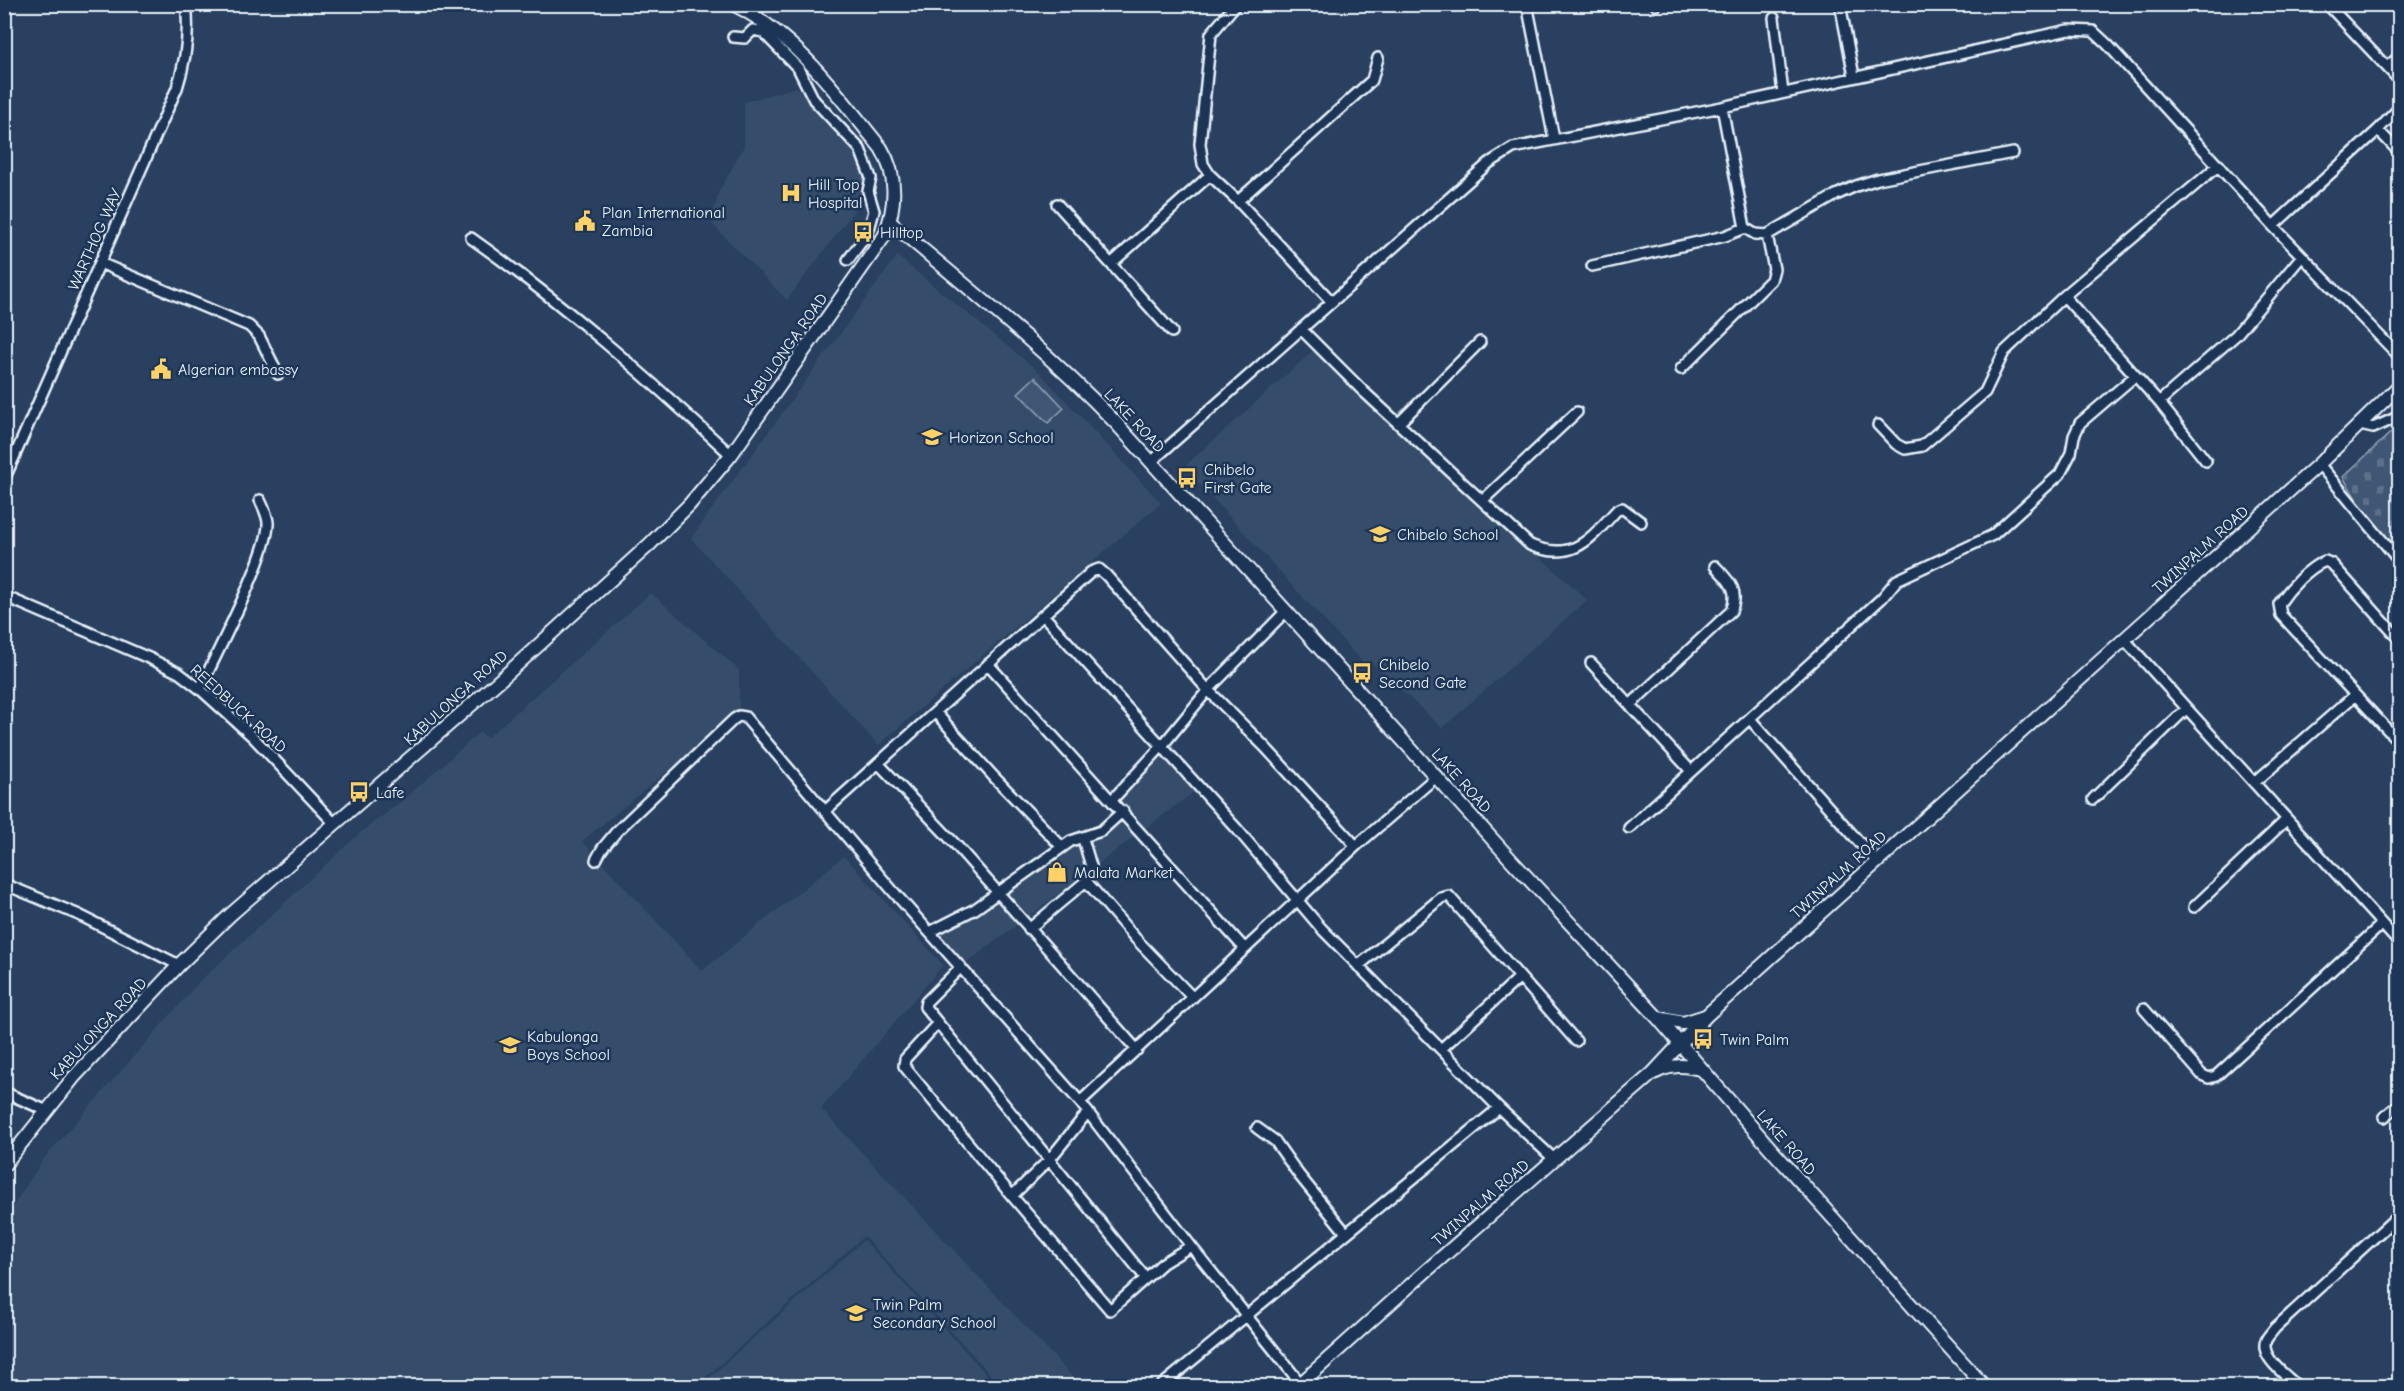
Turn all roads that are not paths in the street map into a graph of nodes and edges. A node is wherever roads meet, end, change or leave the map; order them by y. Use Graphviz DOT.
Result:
graph roads {
  1 [pos="186,4"];
  2 [pos="733,4"];
  3 [pos="1236,4"];
  4 [pos="1527,4"];
  5 [pos="1840,4"];
  6 [pos="2327,4"];
  7 [pos="1774,18"];
  8 [pos="733,37"];
  9 [pos="2400,56"];
  10 [pos="1378,58"];
  11 [pos="2387,67"];
  12 [pos="1854,76"];
  13 [pos="2400,81"];
  14 [pos="1783,93"];
  15 [pos="1722,107"];
  16 [pos="2400,107"];
  17 [pos="2378,130"];
  18 [pos="1554,139"];
  19 [pos="2013,153"];
  20 [pos="2400,153"];
  21 [pos="2219,165"];
  22 [pos="1210,175"];
  23 [pos="1238,201"];
  24 [pos="1057,204"];
  25 [pos="890,222"];
  26 [pos="2273,226"];
  27 [pos="1745,228"];
  28 [pos="1767,236"];
  29 [pos="471,238"];
  30 [pos="2302,256"];
  31 [pos="848,260"];
  32 [pos="100,263"];
  33 [pos="1112,263"];
  34 [pos="1592,266"];
  35 [pos="2064,296"];
  36 [pos="1332,302"];
  37 [pos="1301,329"];
  38 [pos="1172,332"];
  39 [pos="1480,342"];
  40 [pos="2400,357"];
  41 [pos="1682,369"];
  42 [pos="278,374"];
  43 [pos="2134,376"];
  44 [pos="2400,385"];
  45 [pos="2159,402"];
  46 [pos="1577,412"];
  47 [pos="2400,416"];
  48 [pos="1399,423"];
  49 [pos="1878,425"];
  50 [pos="2360,425"];
  51 [pos="731,454"];
  52 [pos="2206,461"];
  53 [pos="1150,462"];
  54 [pos="2319,464"];
  55 [pos="4,480"];
  56 [pos="260,500"];
  57 [pos="1482,501"];
  58 [pos="1641,522"];
  59 [pos="2400,562"];
  60 [pos="1715,566"];
  61 [pos="4,596"];
  62 [pos="1286,611"];
  63 [pos="1043,615"];
  64 [pos="2124,639"];
  65 [pos="2400,640"];
  66 [pos="1591,663"];
  67 [pos="988,664"];
  68 [pos="200,689"];
  69 [pos="1208,690"];
  70 [pos="2354,696"];
  71 [pos="1630,705"];
  72 [pos="2186,709"];
  73 [pos="935,712"];
  74 [pos="1750,719"];
  75 [pos="2400,743"];
  76 [pos="1162,746"];
  77 [pos="878,763"];
  78 [pos="1691,771"];
  79 [pos="1437,776"];
  80 [pos="2254,783"];
  81 [pos="2094,799"];
  82 [pos="1112,800"];
  83 [pos="825,810"];
  84 [pos="1123,812"];
  85 [pos="2286,820"];
  86 [pos="336,824"];
  87 [pos="1629,828"];
  88 [pos="1083,839"];
  89 [pos="1356,846"];
  90 [pos="1062,847"];
  91 [pos="596,860"];
  92 [pos="1875,861"];
  93 [pos="1086,881"];
  94 [pos="4,884"];
  95 [pos="999,894"];
  96 [pos="1299,899"];
  97 [pos="2193,907"];
  98 [pos="2381,925"];
  99 [pos="1029,929"];
  100 [pos="930,932"];
  101 [pos="2400,944"];
  102 [pos="1245,949"];
  103 [pos="179,965"];
  104 [pos="1358,966"];
  105 [pos="961,967"];
  106 [pos="1520,977"];
  107 [pos="1192,998"];
  108 [pos="2144,1009"];
  109 [pos="1707,1015"];
  110 [pos="1657,1017"];
  111 [pos="938,1023"];
  112 [pos="1576,1041"];
  113 [pos="1680,1045"];
  114 [pos="1441,1049"];
  115 [pos="1137,1050"];
  116 [pos="1704,1070"];
  117 [pos="1653,1073"];
  118 [pos="4,1092"];
  119 [pos="1080,1102"];
  120 [pos="2400,1104"];
  121 [pos="1499,1108"];
  122 [pos="45,1110"];
  123 [pos="1088,1112"];
  124 [pos="2384,1117"];
  125 [pos="1257,1128"];
  126 [pos="1554,1159"];
  127 [pos="1049,1160"];
  128 [pos="4,1165"];
  129 [pos="1012,1196"];
  130 [pos="2400,1214"];
  131 [pos="1346,1233"];
  132 [pos="1191,1246"];
  133 [pos="1145,1277"];
  134 [pos="1246,1316"];
  135 [pos="1299,1385"];
  136 [pos="1161,1386"];
  137 [pos="1984,1386"];
  138 [pos="2297,1386"];
  1 -- 32 [label="street, WARTHOG WAY"];
  2 -- 25 [label="main road"];
  3 -- 22 [label="street"];
  4 -- 18 [label="street"];
  5 -- 12 [label="street"];
  6 -- 11 [label="street"];
  7 -- 14 [label="street"];
  8 -- 31 [label="street"];
  9 -- 11 [label="street"];
  10 -- 23 [label="street"];
  11 -- 13 [label="street"];
  12 -- 14 [label="street"];
  12 -- 21 [label="street"];
  14 -- 15 [label="street"];
  15 -- 18 [label="street"];
  15 -- 27 [label="street"];
  16 -- 17 [label="street"];
  17 -- 20 [label="street"];
  17 -- 26 [label="street"];
  18 -- 36 [label="street"];
  19 -- 28 [label="street"];
  21 -- 26 [label="street"];
  21 -- 35 [label="street"];
  22 -- 23 [label="street"];
  22 -- 33 [label="street"];
  23 -- 36 [label="street"];
  24 -- 33 [label="street"];
  25 -- 51 [label="main road, KABULONGA ROAD"];
  25 -- 53 [label="main road, LAKE ROAD"];
  26 -- 30 [label="street"];
  27 -- 28 [label="street"];
  27 -- 34 [label="street"];
  28 -- 41 [label="street"];
  29 -- 51 [label="street"];
  30 -- 40 [label="street"];
  30 -- 45 [label="street"];
  32 -- 42 [label="street"];
  32 -- 55 [label="street, WARTHOG WAY"];
  33 -- 38 [label="street"];
  35 -- 43 [label="street"];
  35 -- 49 [label="street"];
  36 -- 37 [label="street"];
  37 -- 48 [label="street"];
  37 -- 53 [label="street"];
  39 -- 48 [label="street"];
  43 -- 45 [label="street"];
  43 -- 74 [label="street"];
  44 -- 50 [label="main road, TWINPALM ROAD"];
  45 -- 52 [label="street"];
  46 -- 57 [label="street"];
  47 -- 50 [label="street"];
  48 -- 57 [label="street"];
  50 -- 54 [label="main road, TWINPALM ROAD"];
  51 -- 86 [label="main road, KABULONGA ROAD"];
  53 -- 62 [label="main road, LAKE ROAD"];
  54 -- 59 [label="street"];
  54 -- 64 [label="main road, TWINPALM ROAD"];
  56 -- 68 [label="street"];
  57 -- 58 [label="street"];
  60 -- 71 [label="street"];
  61 -- 68 [label="street, REEDBUCK ROAD"];
  62 -- 69 [label="street"];
  62 -- 79 [label="main road, LAKE ROAD"];
  63 -- 67 [label="street"];
  63 -- 69 [label="street"];
  63 -- 76 [label="street"];
  64 -- 72 [label="street"];
  64 -- 92 [label="main road, TWINPALM ROAD"];
  65 -- 70 [label="street"];
  66 -- 71 [label="street"];
  67 -- 73 [label="street"];
  67 -- 82 [label="street"];
  68 -- 86 [label="street, REEDBUCK ROAD"];
  69 -- 76 [label="street"];
  69 -- 89 [label="street"];
  70 -- 75 [label="street"];
  70 -- 80 [label="street"];
  71 -- 78 [label="street"];
  72 -- 80 [label="street"];
  72 -- 81 [label="street"];
  73 -- 77 [label="street"];
  73 -- 90 [label="street"];
  74 -- 78 [label="street"];
  74 -- 92 [label="street"];
  76 -- 82 [label="street"];
  76 -- 96 [label="street"];
  77 -- 83 [label="street"];
  77 -- 95 [label="street"];
  78 -- 87 [label="street"];
  79 -- 89 [label="street"];
  79 -- 110 [label="main road, LAKE ROAD"];
  80 -- 85 [label="street"];
  82 -- 84 [label="street"];
  83 -- 91 [label="street"];
  83 -- 100 [label="street"];
  84 -- 88 [label="street"];
  84 -- 102 [label="street"];
  85 -- 97 [label="street"];
  85 -- 98 [label="street"];
  86 -- 103 [label="main road, KABULONGA ROAD"];
  88 -- 90 [label="street"];
  88 -- 93 [label="street"];
  89 -- 96 [label="street"];
  90 -- 95 [label="street"];
  92 -- 109 [label="main road, TWINPALM ROAD"];
  93 -- 99 [label="street"];
  93 -- 107 [label="street"];
  94 -- 103 [label="street"];
  95 -- 99 [label="street"];
  95 -- 100 [label="street"];
  96 -- 102 [label="street"];
  96 -- 104 [label="street"];
  98 -- 101 [label="street"];
  98 -- 108 [label="street"];
  99 -- 115 [label="street"];
  100 -- 105 [label="street"];
  102 -- 107 [label="street"];
  103 -- 122 [label="main road, KABULONGA ROAD"];
  104 -- 106 [label="street"];
  104 -- 114 [label="street"];
  105 -- 111 [label="street"];
  105 -- 119 [label="street"];
  106 -- 112 [label="street"];
  106 -- 114 [label="street"];
  107 -- 115 [label="street"];
  109 -- 110 [label="main road"];
  109 -- 113 [label="main road, TWINPALM ROAD"];
  110 -- 113 [label="main road, LAKE ROAD"];
  111 -- 127 [label="street"];
  111 -- 129 [label="street"];
  113 -- 116 [label="main road, LAKE ROAD"];
  113 -- 117 [label="main road, TWINPALM ROAD"];
  114 -- 121 [label="street"];
  115 -- 119 [label="street"];
  116 -- 117 [label="main road"];
  116 -- 137 [label="main road, LAKE ROAD"];
  117 -- 126 [label="main road, TWINPALM ROAD"];
  118 -- 122 [label="street"];
  119 -- 123 [label="street"];
  120 -- 124 [label="street"];
  121 -- 126 [label="street"];
  121 -- 131 [label="street"];
  122 -- 128 [label="main road, KABULONGA ROAD"];
  123 -- 127 [label="street"];
  123 -- 132 [label="street"];
  125 -- 131 [label="street"];
  126 -- 135 [label="main road, TWINPALM ROAD"];
  127 -- 129 [label="street"];
  127 -- 133 [label="street"];
  129 -- 133 [label="street"];
  130 -- 138 [label="street"];
  131 -- 134 [label="street"];
  132 -- 133 [label="street"];
  132 -- 134 [label="street"];
  134 -- 135 [label="street"];
  134 -- 136 [label="street"];
}
